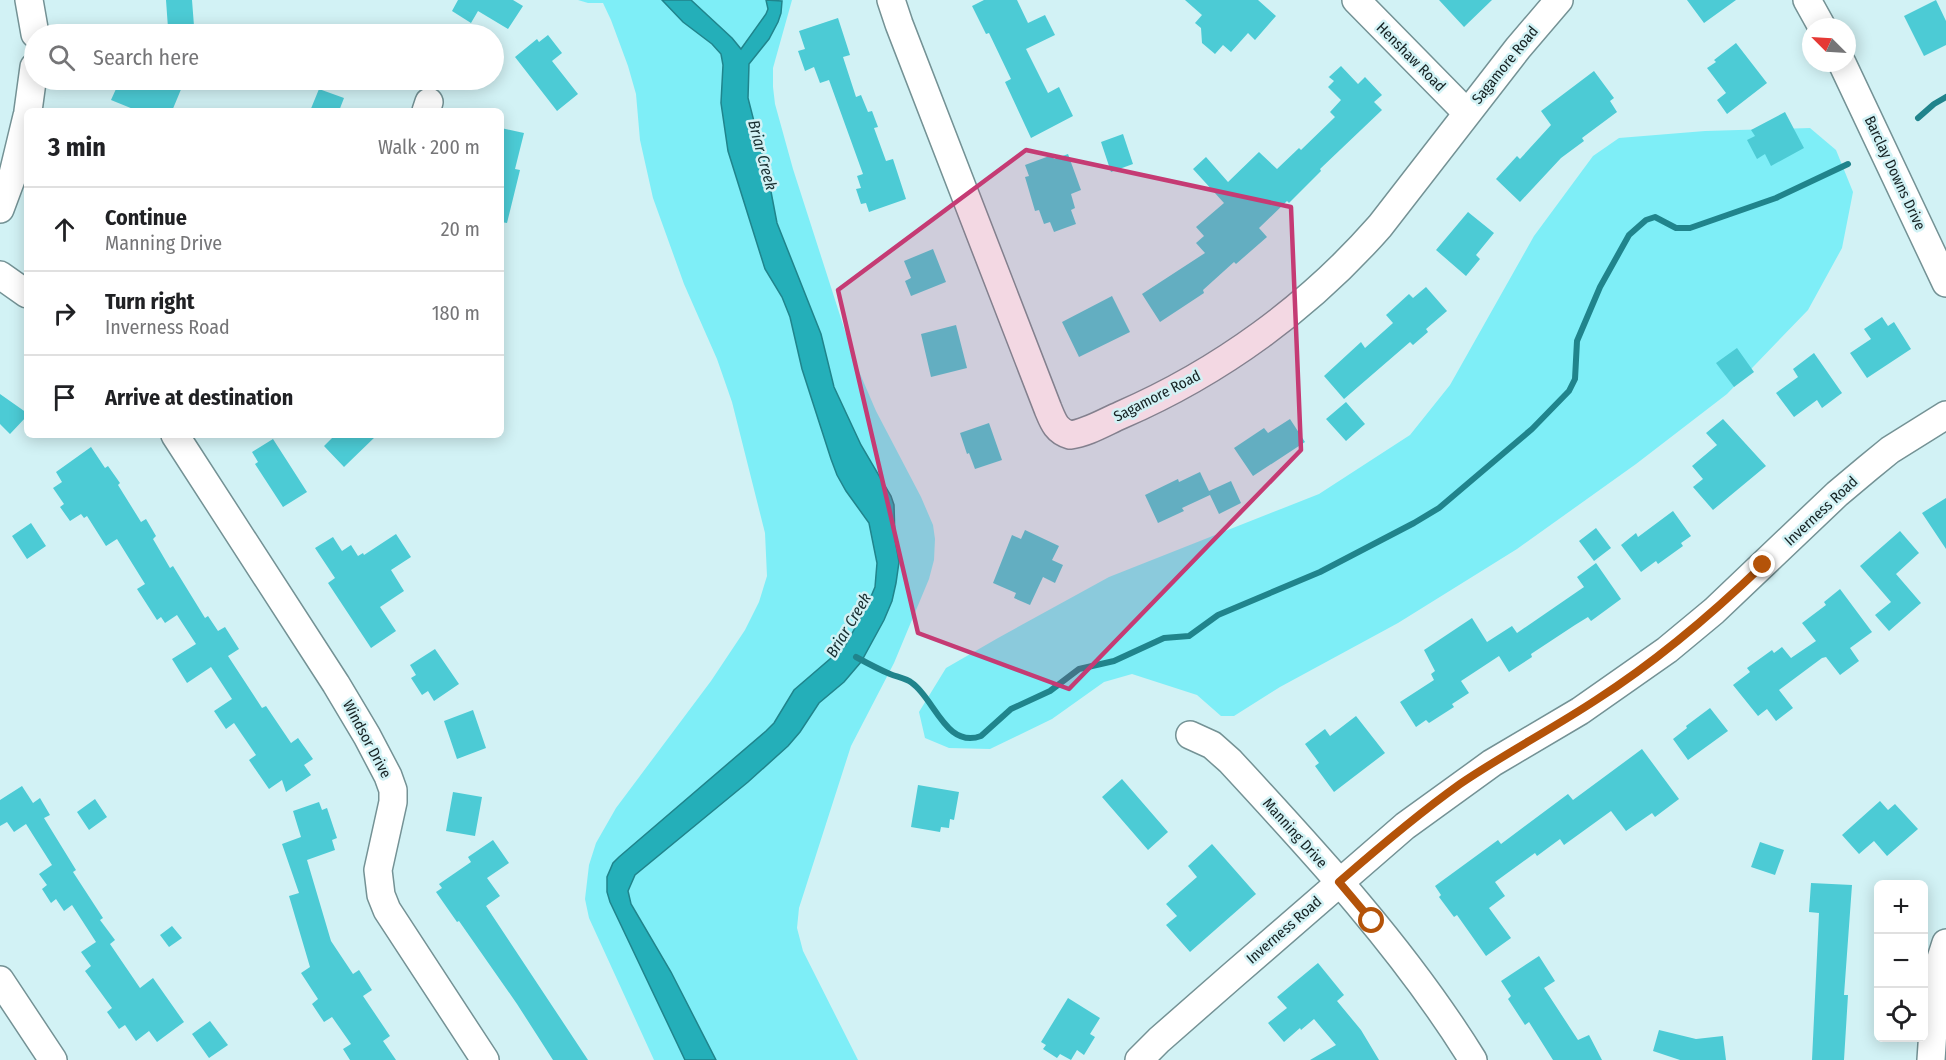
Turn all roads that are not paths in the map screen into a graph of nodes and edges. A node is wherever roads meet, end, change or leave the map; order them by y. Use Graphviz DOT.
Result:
graph roads {
  1 [pos="29,0"];
  2 [pos="891,0"];
  3 [pos="1356,0"];
  4 [pos="1560,0"];
  5 [pos="1807,0"];
  6 [pos="1817,18"];
  7 [pos="33,24"];
  8 [pos="1846,72"];
  9 [pos="31,90"];
  10 [pos="28,108"];
  11 [pos="1467,113"];
  12 [pos="24,128"];
  13 [pos="0,209"];
  14 [pos="0,275"];
  15 [pos="1946,283"];
  16 [pos="24,292"];
  17 [pos="1946,415"];
  18 [pos="177,438"];
  19 [pos="1190,735"];
  20 [pos="1339,882"];
  21 [pos="1946,944"];
  22 [pos="0,980"];
  23 [pos="52,1060"];
  24 [pos="485,1060"];
  25 [pos="1140,1060"];
  26 [pos="1473,1060"];
  27 [pos="1931,1060"];
  1 -- 7 [label="street"];
  2 -- 11 [label="street, Sagamore Road"];
  3 -- 11 [label="street, Henshaw Road"];
  4 -- 11 [label="street, Sagamore Road"];
  5 -- 6 [label="street"];
  8 -- 15 [label="street, Barclay Downs Drive"];
  9 -- 10 [label="street"];
  12 -- 13 [label="street"];
  14 -- 16 [label="street"];
  17 -- 20 [label="street, Inverness Road"];
  18 -- 24 [label="street, Windsor Drive"];
  19 -- 20 [label="street, Manning Drive"];
  20 -- 25 [label="street, Inverness Road"];
  20 -- 26 [label="street, Manning Drive"];
  21 -- 27 [label="street"];
  22 -- 23 [label="street"];
}
